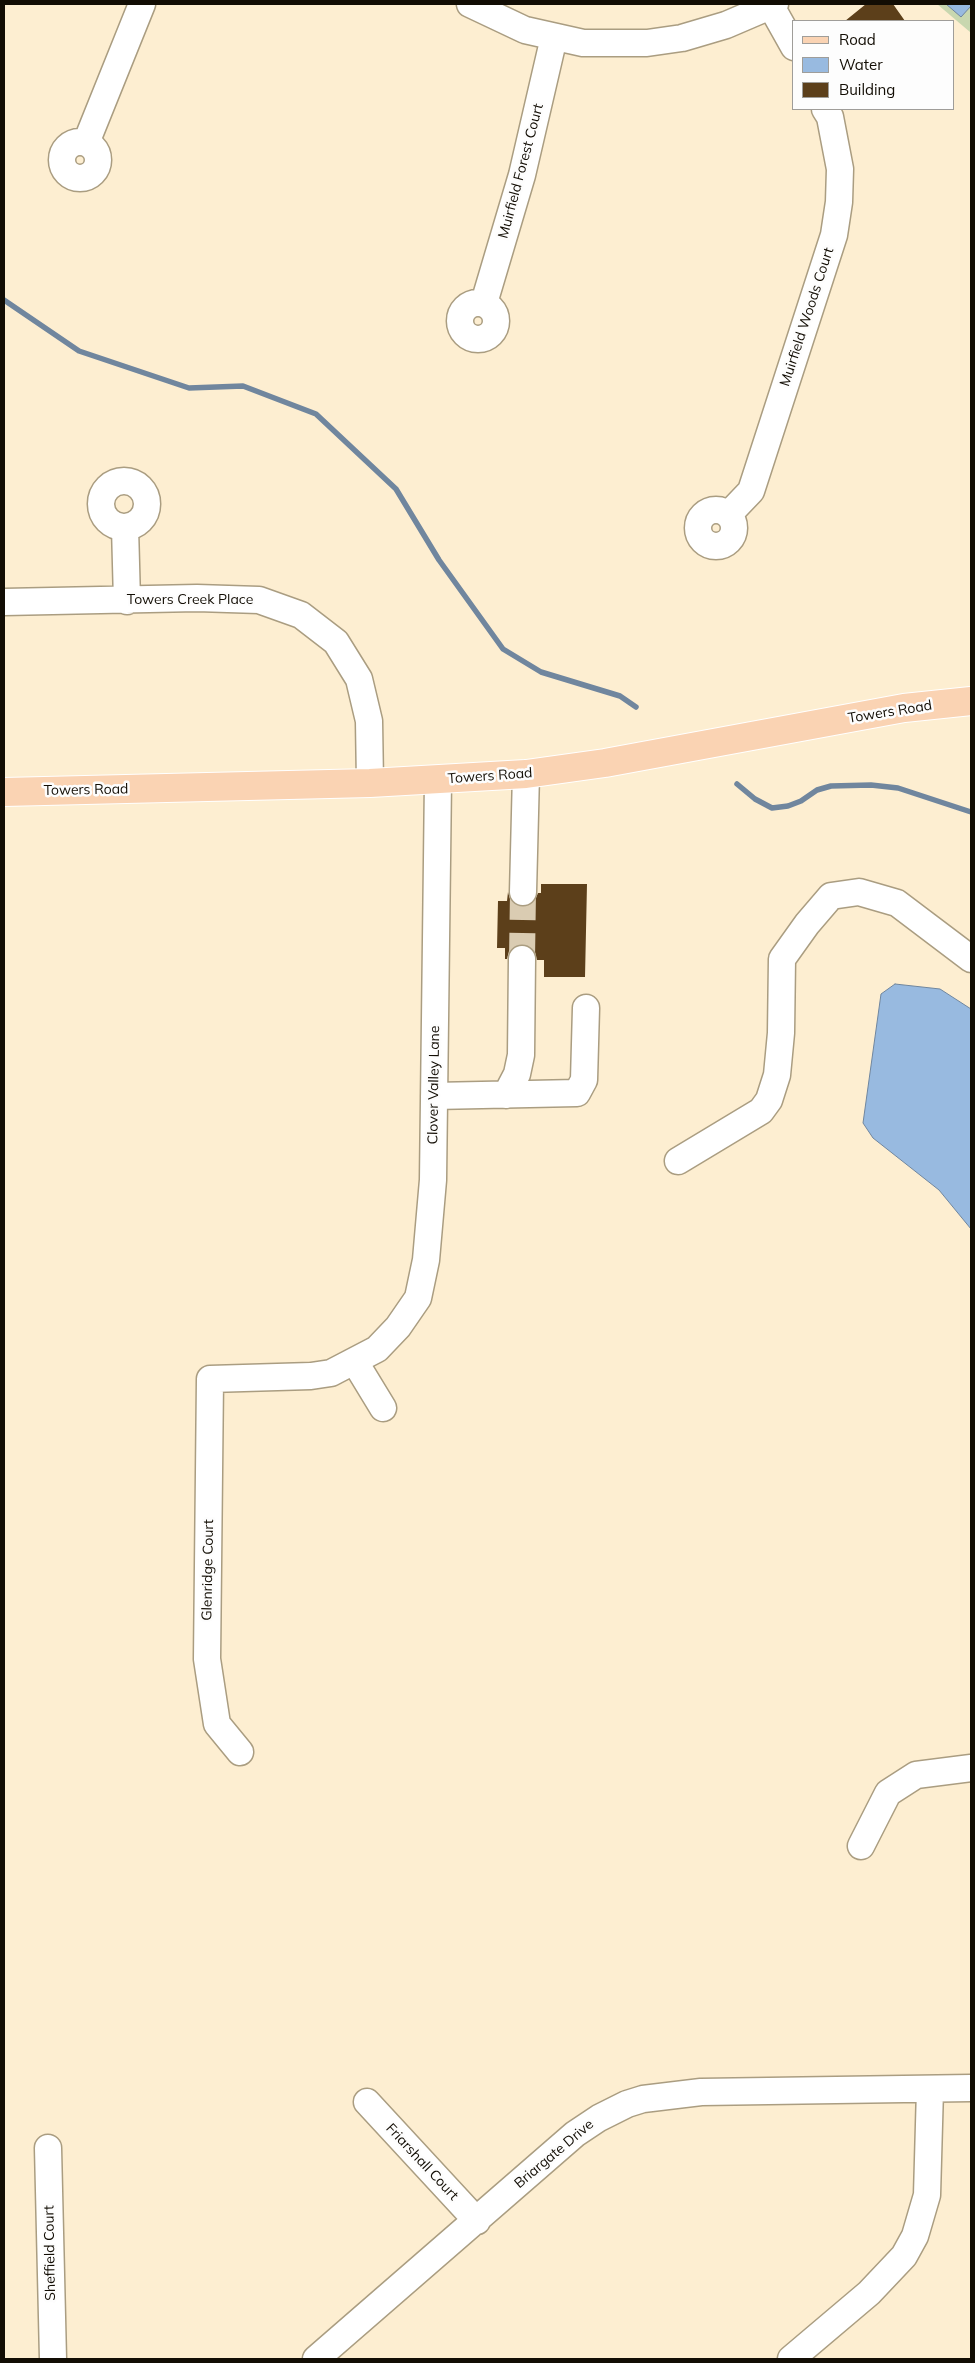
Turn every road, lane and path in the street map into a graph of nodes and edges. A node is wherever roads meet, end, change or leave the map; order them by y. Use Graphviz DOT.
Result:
graph roads {
  1 [pos="142,4"];
  2 [pos="470,4"];
  3 [pos="773,5"];
  4 [pos="554,37"];
  5 [pos="792,43"];
  6 [pos="826,110"];
  7 [pos="86,143"];
  8 [pos="484,304"];
  9 [pos="729,514"];
  10 [pos="125,527"];
  11 [pos="127,601"];
  12 [pos="4,602"];
  13 [pos="971,701"];
  14 [pos="526,774"];
  15 [pos="438,780"];
  16 [pos="370,783"];
  17 [pos="4,792"];
  18 [pos="523,892"];
  19 [pos="522,959"];
  20 [pos="971,960"];
  21 [pos="586,1008"];
  22 [pos="506,1095"];
  23 [pos="434,1096"];
  24 [pos="678,1161"];
  25 [pos="355,1362"];
  26 [pos="210,1379"];
  27 [pos="383,1408"];
  28 [pos="240,1752"];
  29 [pos="971,1768"];
  30 [pos="861,1846"];
  31 [pos="930,2088"];
  32 [pos="971,2088"];
  33 [pos="367,2102"];
  34 [pos="48,2148"];
  35 [pos="476,2221"];
  36 [pos="333,2354"];
  37 [pos="53,2359"];
  38 [pos="791,2359"];
  1 -- 7 [label="street"];
  2 -- 4 [label="street"];
  3 -- 4 [label="street"];
  3 -- 5 [label="street"];
  4 -- 8 [label="street, Muirfield Forest Court"];
  6 -- 9 [label="street, Muirfield Woods Court"];
  10 -- 11 [label="street"];
  11 -- 12 [label="street, Towers Creek Place"];
  11 -- 16 [label="street, Towers Creek Place"];
  13 -- 14 [label="main road, Towers Road"];
  14 -- 15 [label="main road, Towers Road"];
  14 -- 18 [label="street"];
  15 -- 16 [label="main road, Towers Road"];
  15 -- 23 [label="street, Clover Valley Lane"];
  16 -- 17 [label="main road, Towers Road"];
  19 -- 22 [label="street"];
  20 -- 24 [label="street"];
  21 -- 22 [label="street"];
  22 -- 23 [label="street"];
  23 -- 25 [label="street, Clover Valley Lane"];
  25 -- 26 [label="street, Clover Valley Lane"];
  25 -- 27 [label="street"];
  26 -- 28 [label="street, Glenridge Court"];
  29 -- 30 [label="street"];
  31 -- 32 [label="street, Briargate Drive"];
  31 -- 35 [label="street, Briargate Drive"];
  31 -- 38 [label="street"];
  33 -- 35 [label="street, Friarshall Court"];
  34 -- 37 [label="street, Sheffield Court"];
  35 -- 36 [label="street, Briargate Drive"];
}
